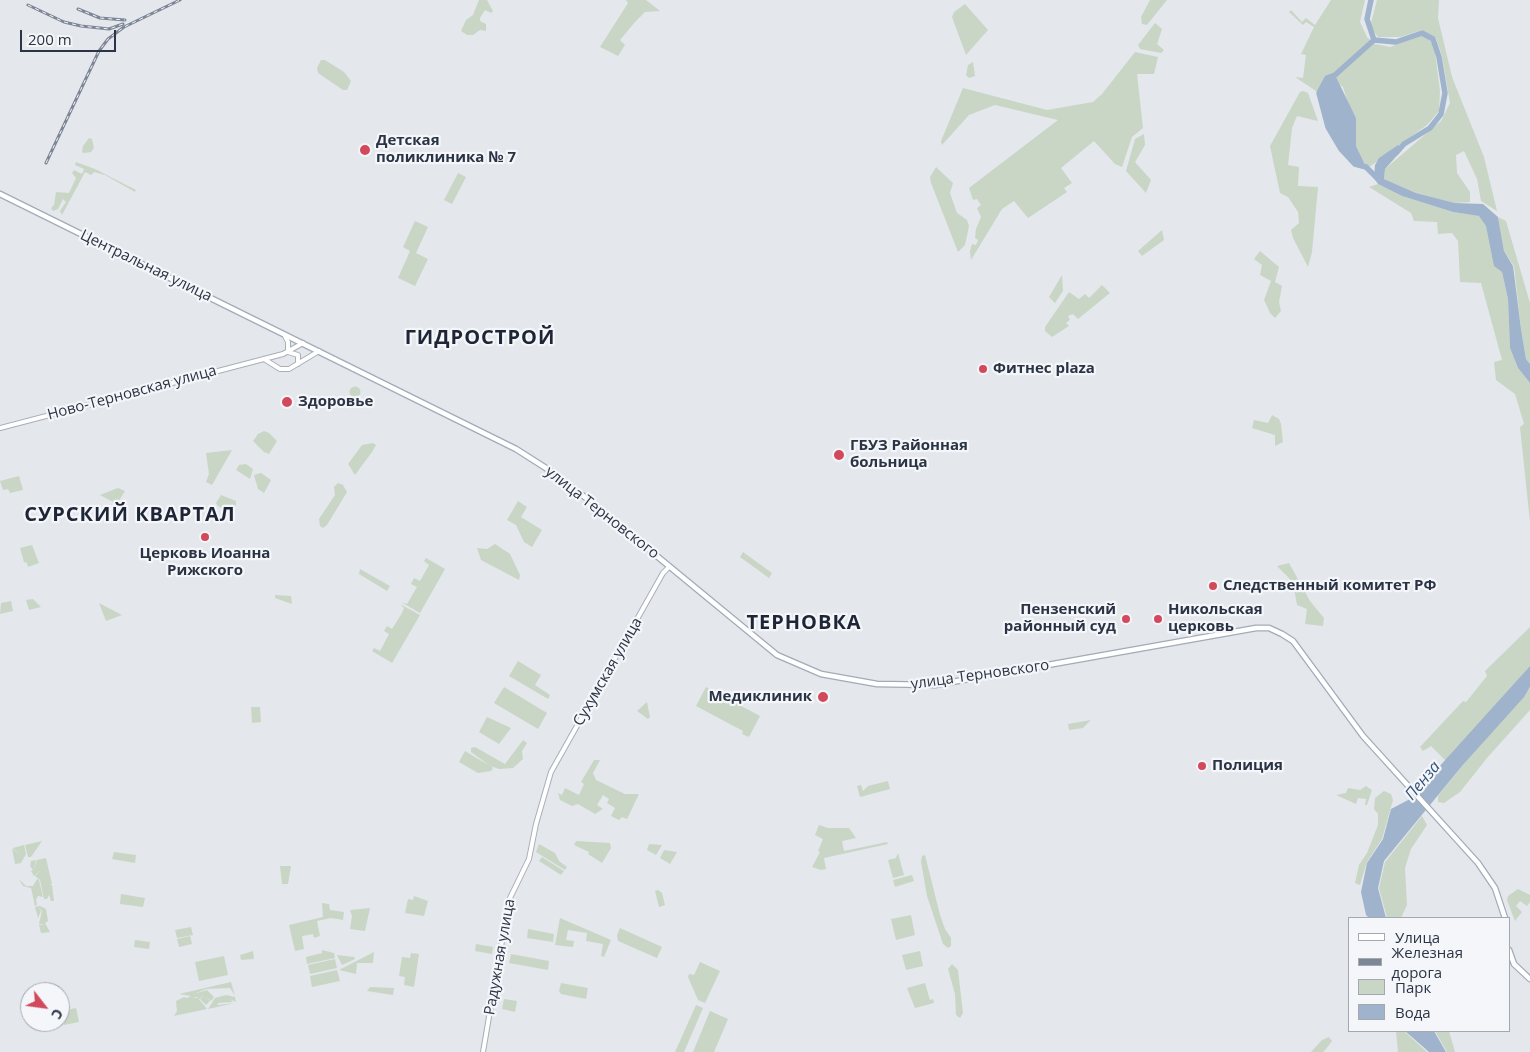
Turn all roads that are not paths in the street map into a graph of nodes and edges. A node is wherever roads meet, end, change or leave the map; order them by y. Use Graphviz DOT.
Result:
graph roads {
  1 [pos="0,194"];
  2 [pos="284,334"];
  3 [pos="292,338"];
  4 [pos="303,343"];
  5 [pos="319,351"];
  6 [pos="285,353"];
  7 [pos="264,358"];
  8 [pos="297,366"];
  9 [pos="280,369"];
  10 [pos="0,428"];
  11 [pos="669,567"];
  12 [pos="549,778"];
  13 [pos="1505,917"];
  14 [pos="1510,953"];
  15 [pos="1530,979"];
  16 [pos="483,1052"];
  1 -- 2 [label="main road, Центральная улица"];
  2 -- 3 [label="main road, Центральная улица"];
  2 -- 6 [label="main road"];
  3 -- 4 [label="main road, улица Терновского"];
  4 -- 5 [label="main road, улица Терновского"];
  4 -- 6 [label="main road, Ново-Терновская улица"];
  5 -- 8 [label="main road"];
  5 -- 11 [label="main road, улица Терновского"];
  6 -- 7 [label="main road, Ново-Терновская улица"];
  6 -- 8 [label="main road"];
  6 -- 9 [label="main road"];
  7 -- 9 [label="main road"];
  7 -- 10 [label="main road, Ново-Терновская улица"];
  8 -- 9 [label="main road"];
  11 -- 12 [label="main road, Сухумская улица"];
  11 -- 13 [label="main road, улица Терновского"];
  12 -- 16 [label="main road, Радужная улица"];
  14 -- 15 [label="main road"];
}
